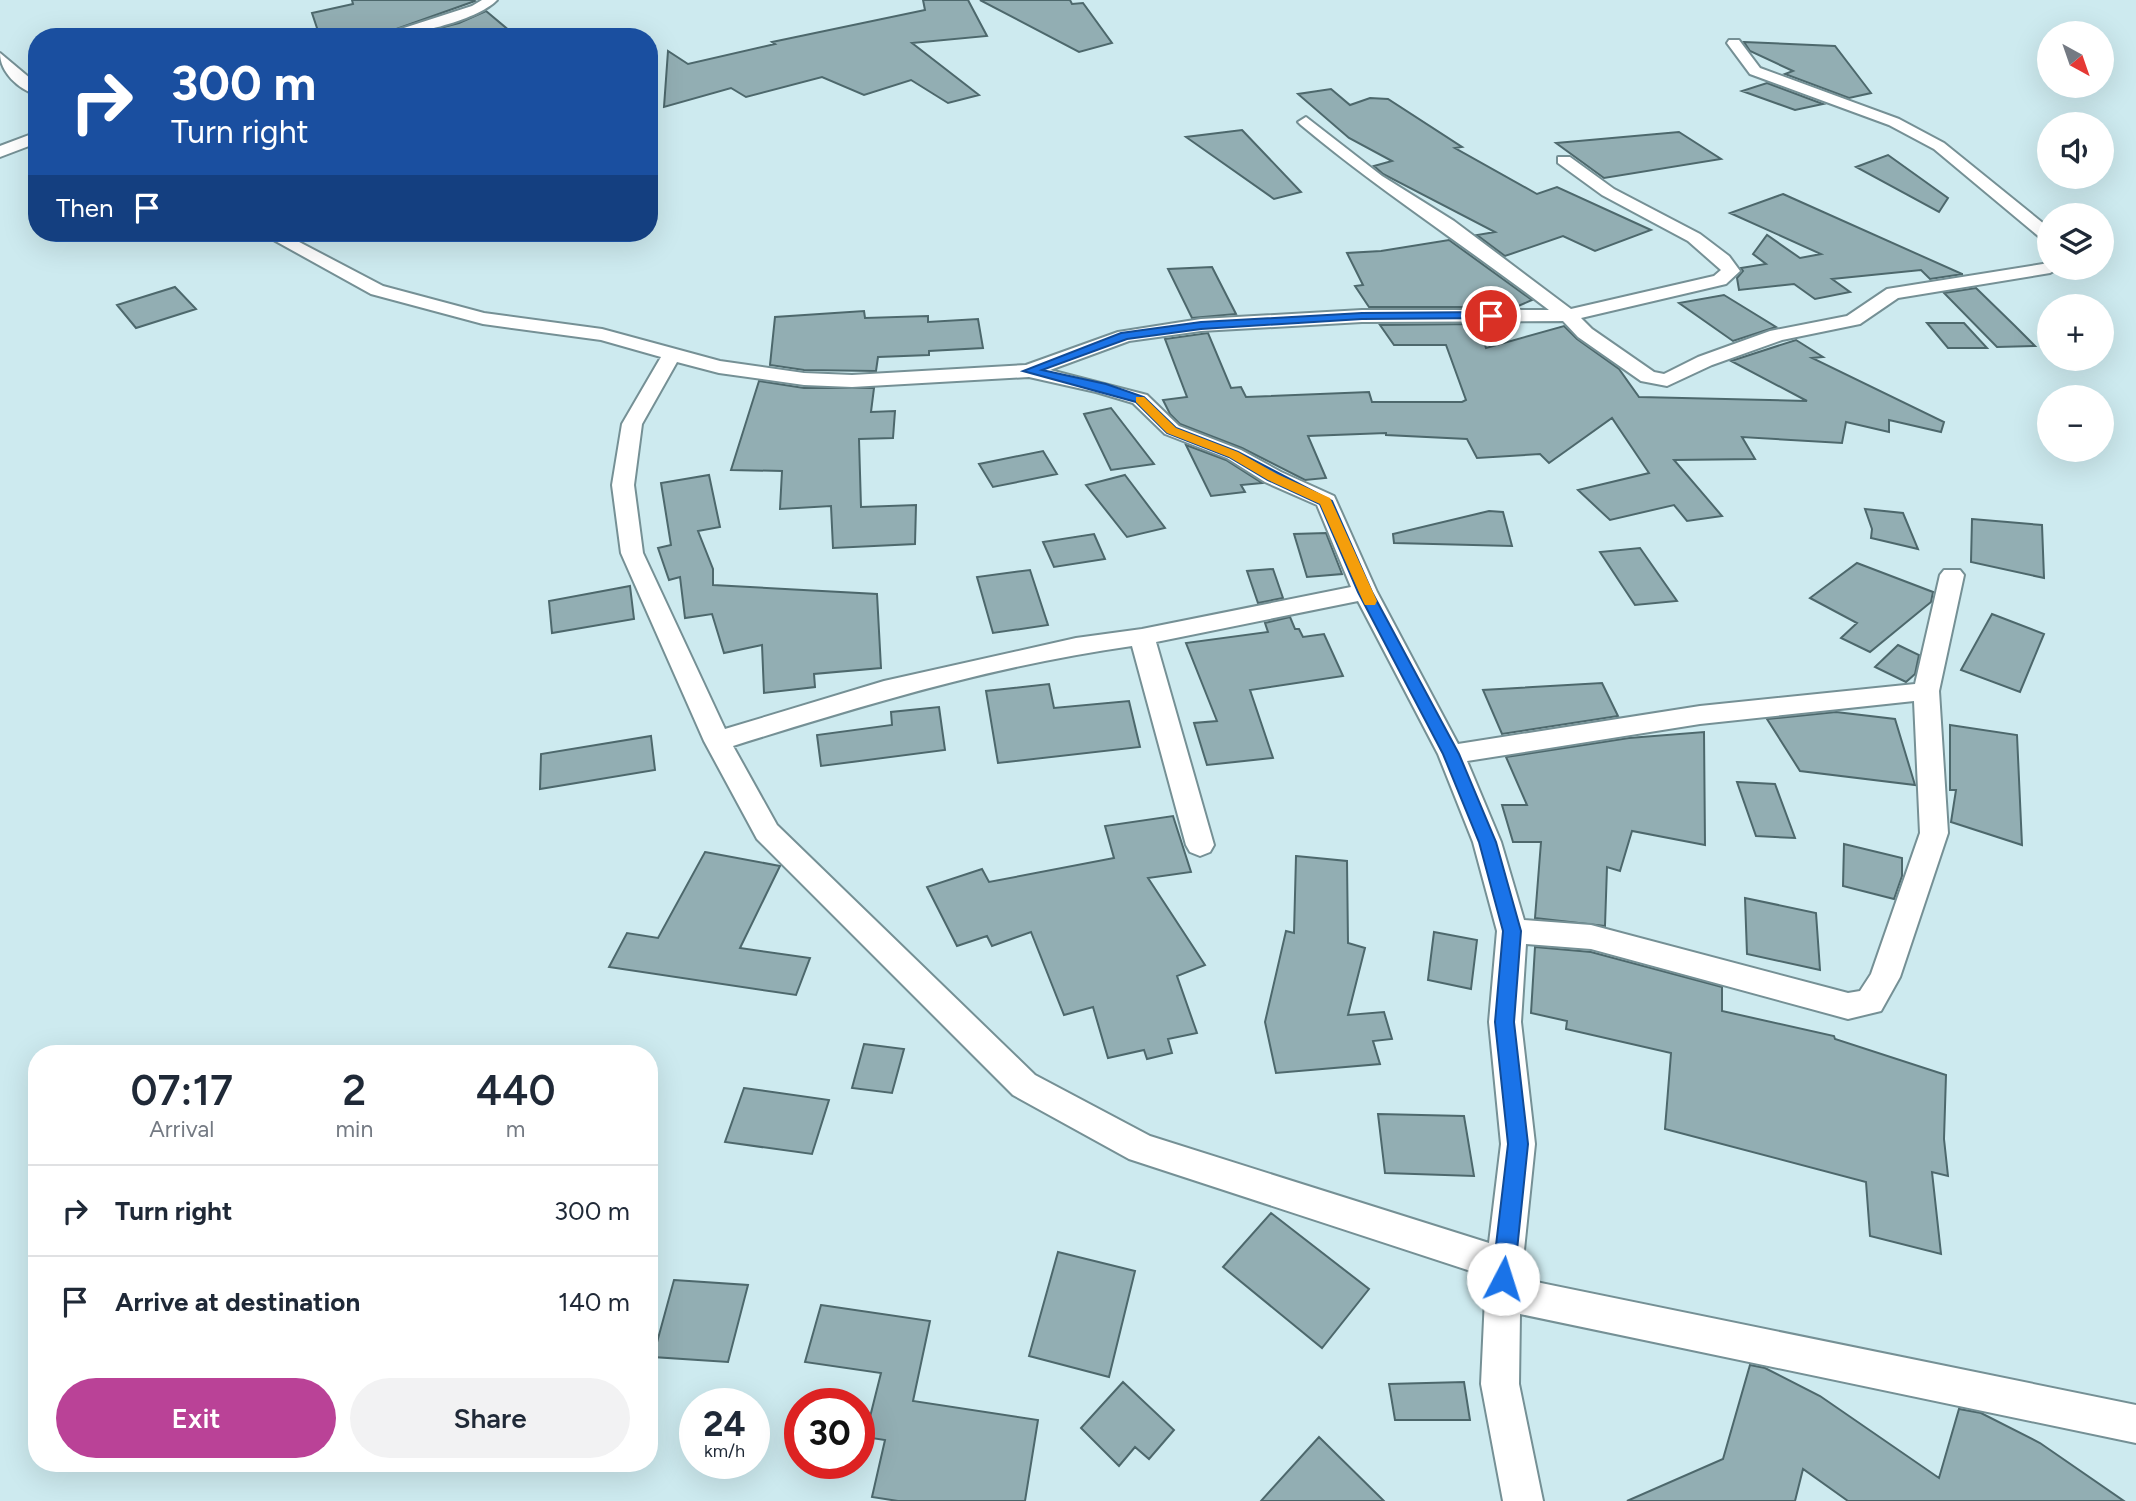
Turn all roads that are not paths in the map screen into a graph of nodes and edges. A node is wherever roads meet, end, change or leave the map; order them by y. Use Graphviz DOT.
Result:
graph roads {
  1 [pos="491,0"];
  2 [pos="413,28"];
  3 [pos="1734,43"];
  4 [pos="0,57"];
  5 [pos="28,84"];
  6 [pos="1306,122"];
  7 [pos="28,141"];
  8 [pos="0,152"];
  9 [pos="1564,160"];
  10 [pos="2037,226"];
  11 [pos="287,242"];
  12 [pos="2037,270"];
  13 [pos="1568,315"];
  14 [pos="672,354"];
  15 [pos="1029,371"];
  16 [pos="1952,576"];
  17 [pos="1365,592"];
  18 [pos="1142,637"];
  19 [pos="1926,691"];
  20 [pos="717,740"];
  21 [pos="1451,754"];
  22 [pos="1200,845"];
  23 [pos="1512,931"];
  24 [pos="1503,1279"];
  25 [pos="2136,1424"];
  26 [pos="1523,1501"];
  1 -- 2 [label="street"];
  3 -- 10 [label="street"];
  4 -- 5 [label="street"];
  6 -- 13 [label="street"];
  7 -- 8 [label="street"];
  9 -- 13 [label="street"];
  11 -- 14 [label="street"];
  12 -- 13 [label="street"];
  13 -- 15 [label="street"];
  14 -- 15 [label="street"];
  14 -- 20 [label="street"];
  15 -- 17 [label="street"];
  16 -- 19 [label="street"];
  17 -- 18 [label="street"];
  17 -- 21 [label="street"];
  18 -- 20 [label="street"];
  18 -- 22 [label="street"];
  19 -- 21 [label="street"];
  19 -- 23 [label="street"];
  20 -- 24 [label="street"];
  21 -- 23 [label="street"];
  23 -- 24 [label="street"];
  24 -- 25 [label="street"];
  24 -- 26 [label="street"];
}
